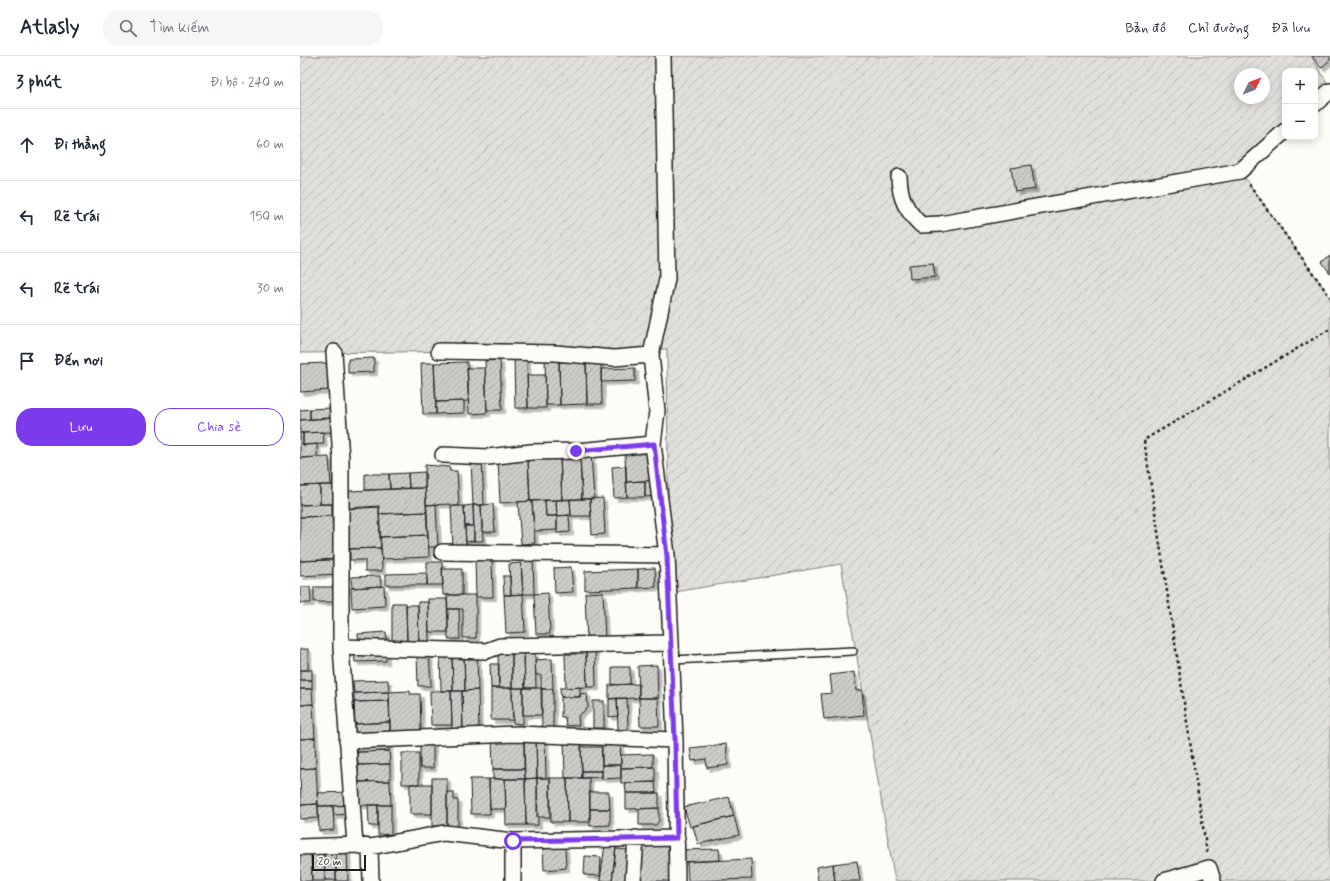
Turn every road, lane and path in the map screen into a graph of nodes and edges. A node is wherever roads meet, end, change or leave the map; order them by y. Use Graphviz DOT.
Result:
graph roads {
  1 [pos="663,56"];
  2 [pos="1330,91"];
  3 [pos="1318,101"];
  4 [pos="1282,134"];
  5 [pos="1240,171"];
  6 [pos="899,177"];
  7 [pos="1330,297"];
  8 [pos="1330,329"];
  9 [pos="439,351"];
  10 [pos="334,352"];
  11 [pos="651,355"];
  12 [pos="654,444"];
  13 [pos="443,455"];
  14 [pos="442,552"];
  15 [pos="667,556"];
  16 [pos="671,643"];
  17 [pos="341,647"];
  18 [pos="852,651"];
  19 [pos="672,660"];
  20 [pos="675,740"];
  21 [pos="347,741"];
  22 [pos="636,838"];
  23 [pos="677,838"];
  24 [pos="513,841"];
  25 [pos="355,845"];
  26 [pos="370,846"];
  27 [pos="300,848"];
  28 [pos="1211,874"];
  29 [pos="371,881"];
  30 [pos="513,881"];
  31 [pos="633,881"];
  32 [pos="677,881"];
  33 [pos="1164,881"];
  1 -- 11 [label="street"];
  2 -- 3 [label="street"];
  4 -- 5 [label="street"];
  5 -- 6 [label="street"];
  5 -- 7 [label="path"];
  8 -- 28 [label="path"];
  9 -- 11 [label="street"];
  10 -- 17 [label="street"];
  11 -- 12 [label="street"];
  12 -- 13 [label="street"];
  12 -- 15 [label="street"];
  14 -- 15 [label="street"];
  15 -- 16 [label="street"];
  16 -- 17 [label="street"];
  16 -- 19 [label="street"];
  17 -- 21 [label="street"];
  18 -- 19 [label="lane"];
  19 -- 20 [label="street"];
  20 -- 21 [label="street"];
  20 -- 23 [label="street"];
  21 -- 25 [label="street"];
  22 -- 23 [label="street"];
  22 -- 24 [label="street"];
  22 -- 31 [label="street"];
  23 -- 32 [label="street"];
  24 -- 26 [label="street"];
  24 -- 30 [label="street"];
  25 -- 26 [label="street"];
  25 -- 27 [label="street"];
  26 -- 29 [label="street"];
  28 -- 33 [label="street"];
}
